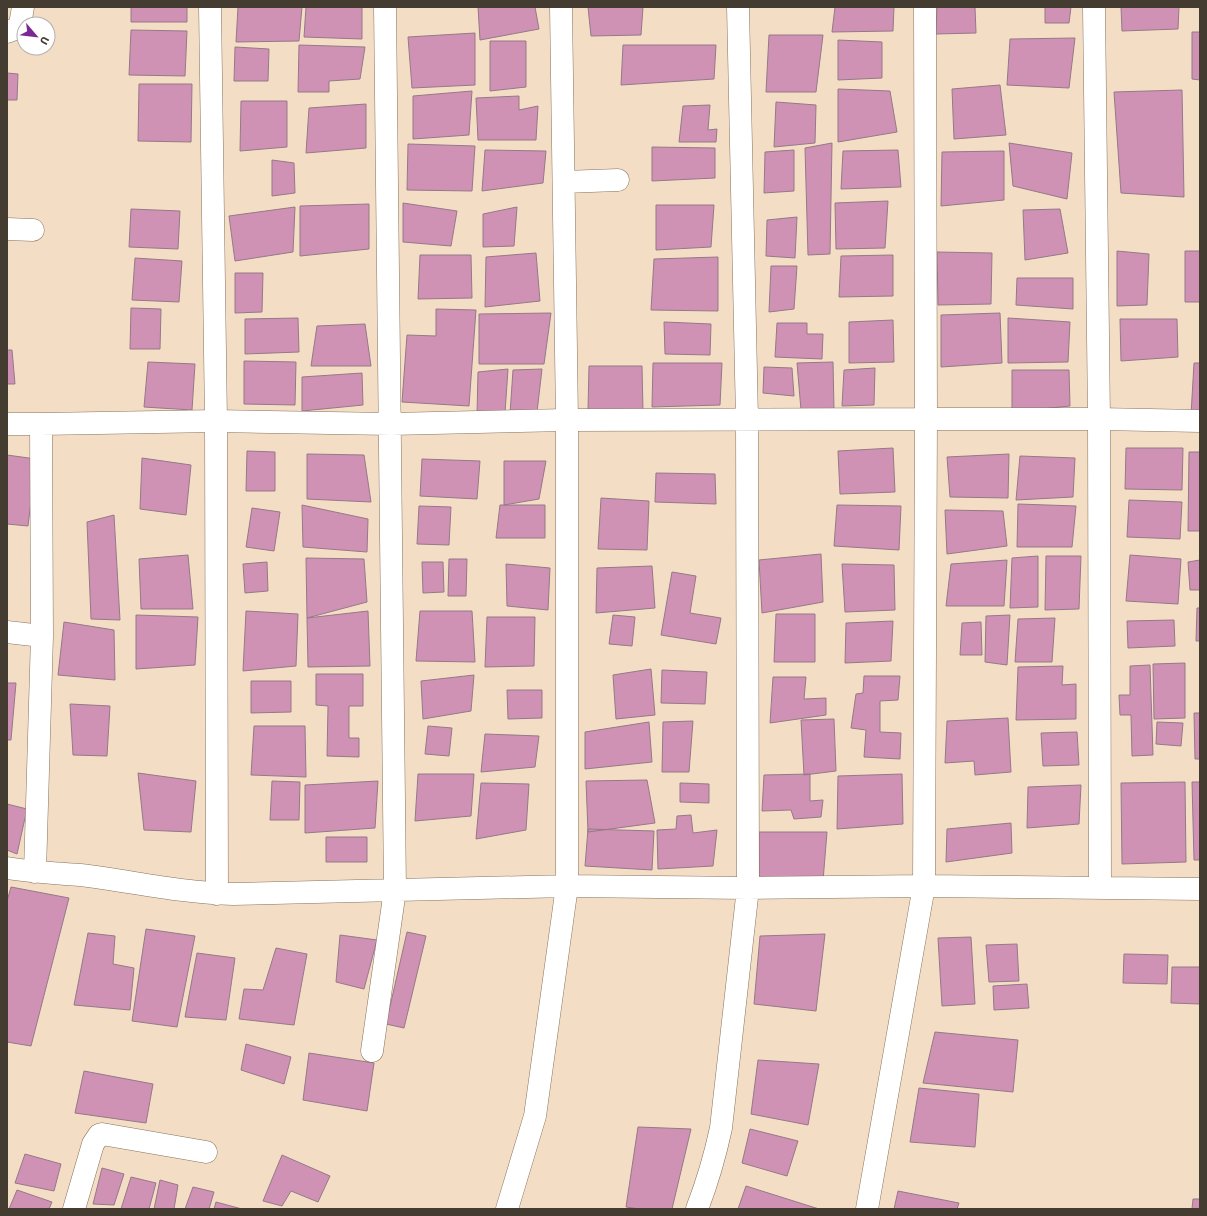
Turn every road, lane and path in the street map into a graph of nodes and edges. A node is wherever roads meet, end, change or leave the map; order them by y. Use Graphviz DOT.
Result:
graph roads {
  1 [pos="23,7"];
  2 [pos="210,7"];
  3 [pos="385,7"];
  4 [pos="561,7"];
  5 [pos="738,7"];
  6 [pos="925,7"];
  7 [pos="1094,7"];
  8 [pos="7,32"];
  9 [pos="618,180"];
  10 [pos="564,182"];
  11 [pos="7,229"];
  12 [pos="33,230"];
  13 [pos="747,419"];
  14 [pos="926,419"];
  15 [pos="1099,419"];
  16 [pos="567,420"];
  17 [pos="216,421"];
  18 [pos="1200,421"];
  19 [pos="7,424"];
  20 [pos="41,424"];
  21 [pos="391,424"];
  22 [pos="7,632"];
  23 [pos="42,636"];
  24 [pos="7,868"];
  25 [pos="35,872"];
  26 [pos="567,886"];
  27 [pos="924,886"];
  28 [pos="748,888"];
  29 [pos="1100,888"];
  30 [pos="1200,889"];
  31 [pos="395,890"];
  32 [pos="217,894"];
  33 [pos="372,1051"];
  34 [pos="206,1152"];
  35 [pos="74,1209"];
  36 [pos="507,1209"];
  37 [pos="697,1209"];
  38 [pos="867,1209"];
  1 -- 8 [label="street"];
  2 -- 17 [label="street"];
  3 -- 21 [label="street"];
  4 -- 10 [label="street"];
  5 -- 13 [label="street"];
  6 -- 14 [label="street"];
  7 -- 15 [label="street"];
  9 -- 10 [label="street"];
  10 -- 16 [label="street"];
  11 -- 12 [label="street"];
  13 -- 14 [label="street"];
  13 -- 16 [label="street"];
  13 -- 28 [label="street"];
  14 -- 15 [label="street"];
  14 -- 27 [label="street"];
  15 -- 18 [label="street"];
  15 -- 29 [label="street"];
  16 -- 21 [label="street"];
  16 -- 26 [label="street"];
  17 -- 20 [label="street"];
  17 -- 21 [label="street"];
  17 -- 32 [label="street"];
  19 -- 20 [label="street"];
  20 -- 23 [label="street"];
  21 -- 31 [label="street"];
  22 -- 23 [label="street"];
  23 -- 25 [label="street"];
  24 -- 25 [label="street"];
  25 -- 32 [label="street"];
  26 -- 28 [label="street"];
  26 -- 31 [label="street"];
  26 -- 36 [label="street"];
  27 -- 28 [label="street"];
  27 -- 29 [label="street"];
  27 -- 38 [label="street"];
  28 -- 37 [label="street"];
  29 -- 30 [label="street"];
  31 -- 32 [label="street"];
  31 -- 33 [label="street"];
  34 -- 35 [label="street"];
}
